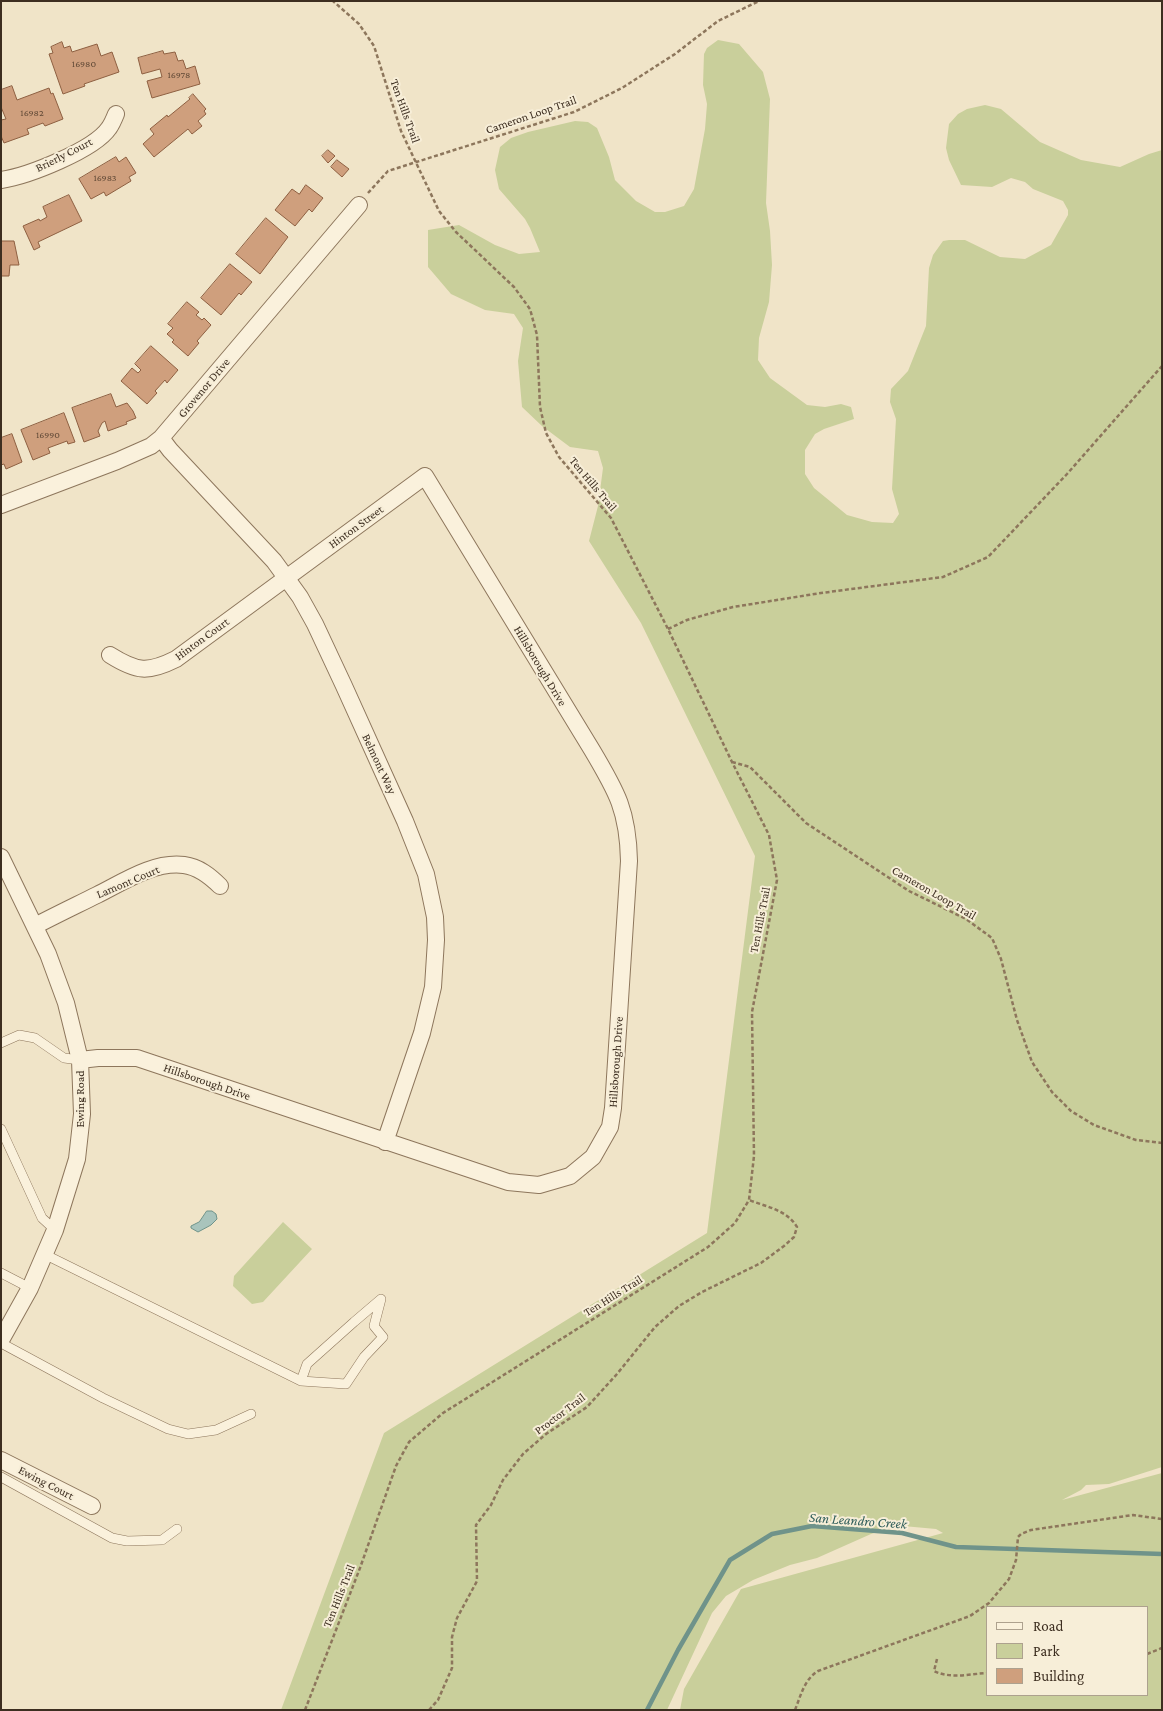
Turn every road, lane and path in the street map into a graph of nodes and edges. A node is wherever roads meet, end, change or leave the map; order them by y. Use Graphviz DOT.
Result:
graph roads {
  1 [pos="333,1"];
  2 [pos="759,1"];
  3 [pos="116,114"];
  4 [pos="416,162"];
  5 [pos="1,180"];
  6 [pos="358,204"];
  7 [pos="1162,366"];
  8 [pos="161,438"];
  9 [pos="424,476"];
  10 [pos="1,506"];
  11 [pos="286,577"];
  12 [pos="668,629"];
  13 [pos="110,655"];
  14 [pos="732,762"];
  15 [pos="1,857"];
  16 [pos="220,886"];
  17 [pos="35,926"];
  18 [pos="1,1043"];
  19 [pos="80,1060"];
  20 [pos="1,1129"];
  21 [pos="385,1142"];
  22 [pos="1162,1143"];
  23 [pos="749,1200"];
  24 [pos="56,1230"];
  25 [pos="46,1255"];
  26 [pos="1,1273"];
  27 [pos="30,1288"];
  28 [pos="1,1342"];
  29 [pos="301,1381"];
  30 [pos="252,1414"];
  31 [pos="1,1460"];
  32 [pos="1,1477"];
  33 [pos="92,1506"];
  34 [pos="1162,1520"];
  35 [pos="177,1529"];
  36 [pos="1162,1648"];
  37 [pos="1148,1654"];
  38 [pos="937,1658"];
  39 [pos="986,1673"];
  40 [pos="305,1710"];
  41 [pos="429,1710"];
  42 [pos="795,1710"];
  1 -- 4 [label="path, Ten Hills Trail"];
  2 -- 4 [label="path, Cameron Loop Trail"];
  3 -- 5 [label="street, Brierly Court"];
  4 -- 6 [label="path, Cameron Loop Trail"];
  4 -- 12 [label="path, Ten Hills Trail"];
  6 -- 8 [label="street, Grovenor Drive"];
  7 -- 12 [label="path"];
  8 -- 10 [label="street, Grovenor Drive"];
  8 -- 11 [label="street, Belmont Way"];
  9 -- 11 [label="street, Hinton Street"];
  9 -- 21 [label="street, Hillsborough Drive"];
  11 -- 13 [label="street, Hinton Court"];
  11 -- 21 [label="street, Belmont Way"];
  12 -- 14 [label="path, Ten Hills Trail"];
  14 -- 22 [label="path, Cameron Loop Trail"];
  14 -- 23 [label="path, Ten Hills Trail"];
  15 -- 17 [label="street, Ewing Road"];
  16 -- 17 [label="street, Lamont Court"];
  17 -- 19 [label="street, Ewing Road"];
  18 -- 19 [label="lane"];
  19 -- 21 [label="street, Hillsborough Drive"];
  19 -- 24 [label="street, Ewing Road"];
  20 -- 24 [label="lane"];
  23 -- 40 [label="path, Ten Hills Trail"];
  23 -- 41 [label="path, Proctor Trail"];
  24 -- 25 [label="street, Ewing Road"];
  25 -- 27 [label="street, Ewing Road"];
  25 -- 29 [label="lane"];
  26 -- 27 [label="lane"];
  27 -- 28 [label="street, Ewing Road"];
  28 -- 30 [label="lane"];
  29 -- 29 [label="lane"];
  31 -- 33 [label="street, Ewing Court"];
  32 -- 35 [label="lane"];
  34 -- 42 [label="path"];
  36 -- 37 [label="path"];
  38 -- 39 [label="path"];
}
